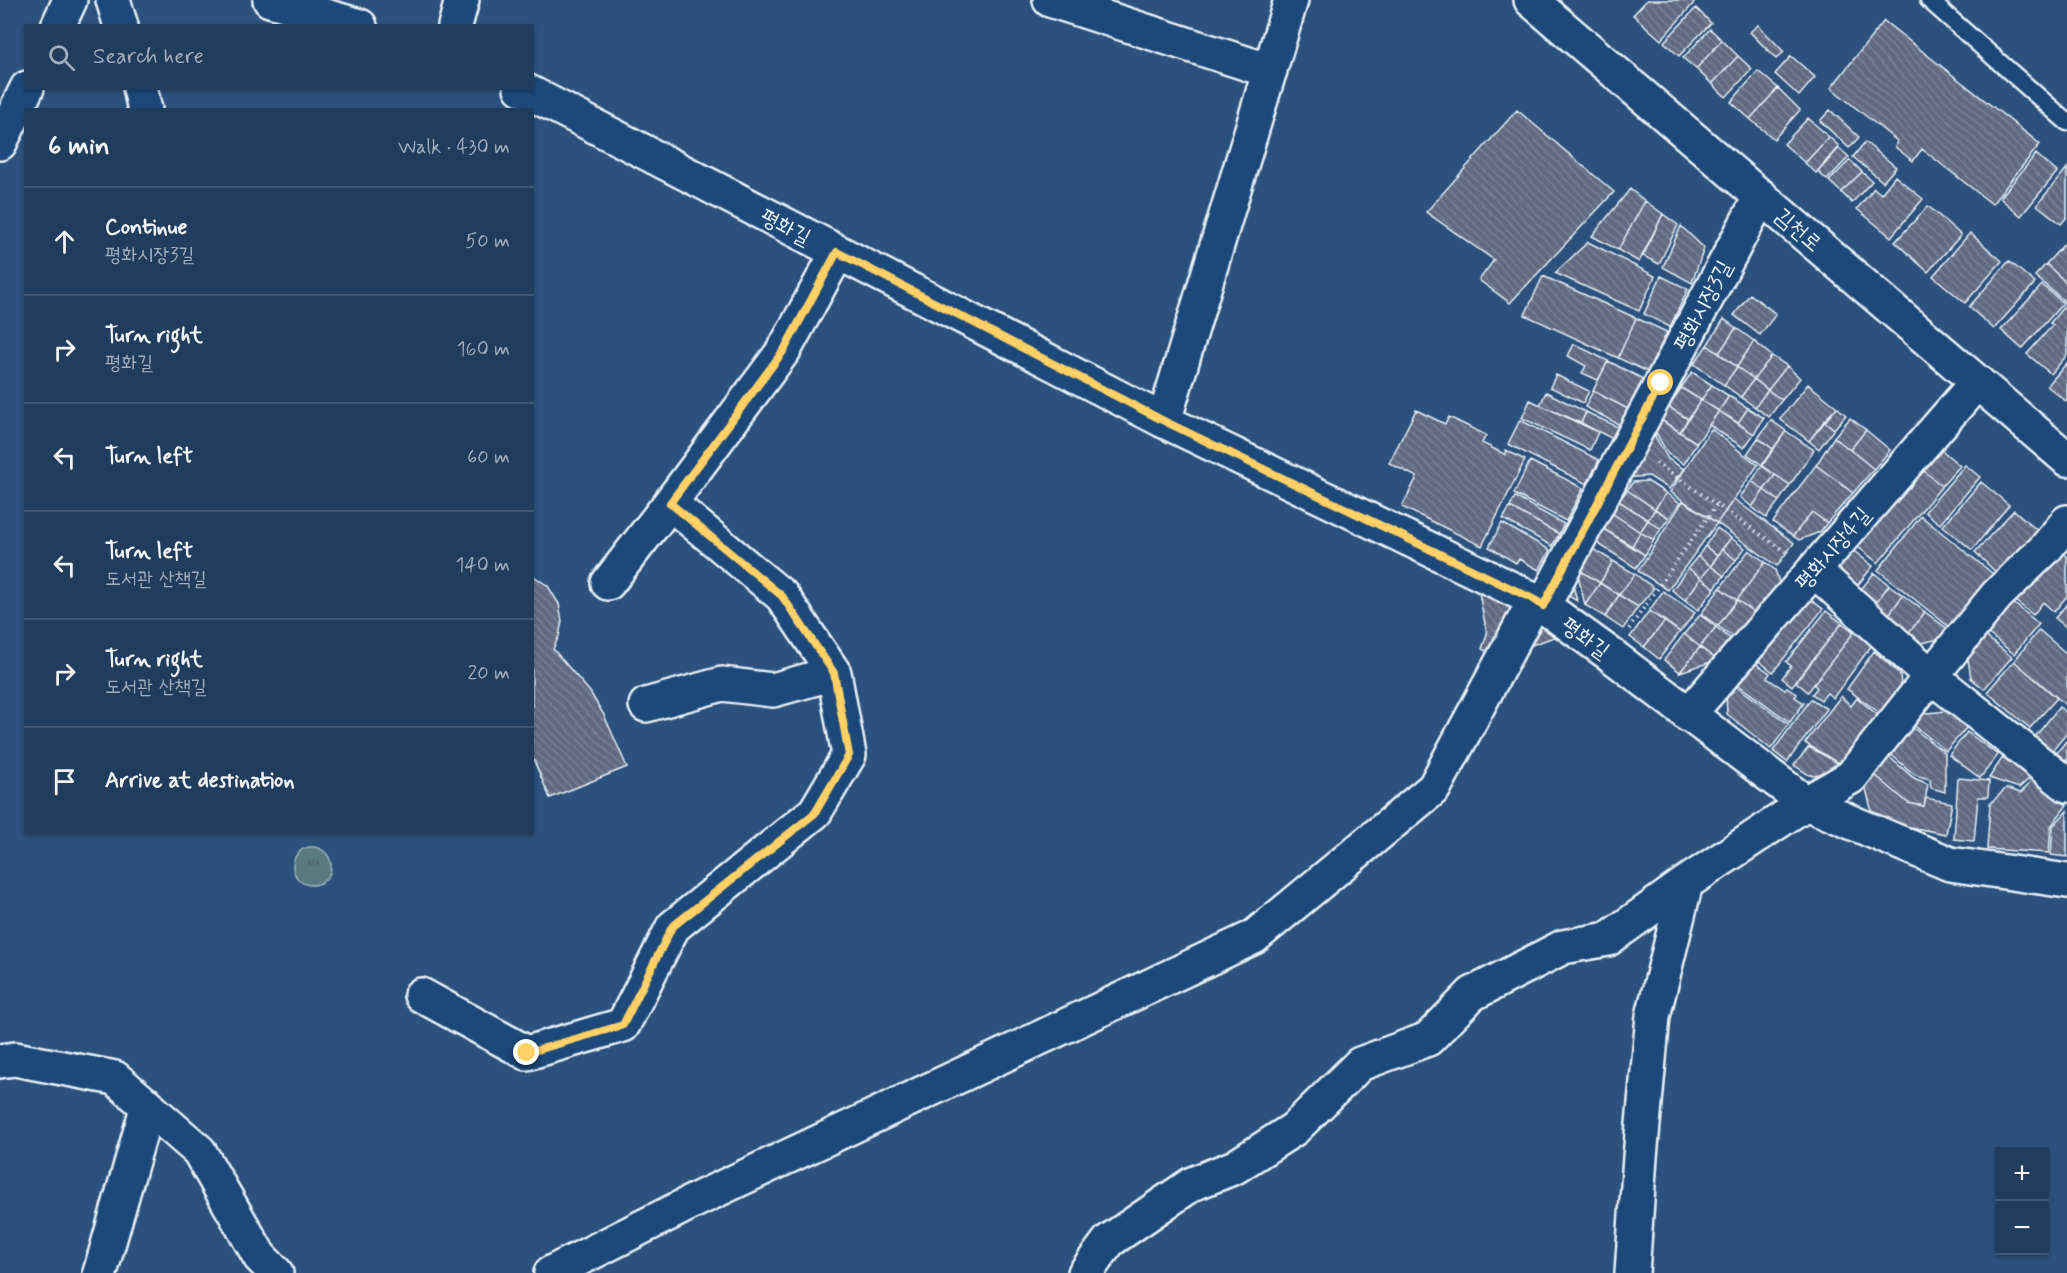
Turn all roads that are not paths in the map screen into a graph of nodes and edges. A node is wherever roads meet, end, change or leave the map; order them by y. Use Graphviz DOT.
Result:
graph roads {
  1 [pos="70,0"];
  2 [pos="113,0"];
  3 [pos="270,0"];
  4 [pos="462,0"];
  5 [pos="1050,0"];
  6 [pos="1291,0"];
  7 [pos="1531,0"];
  8 [pos="1929,0"];
  9 [pos="59,24"];
  10 [pos="120,24"];
  11 [pos="353,24"];
  12 [pos="456,24"];
  13 [pos="1270,71"];
  14 [pos="26,90"];
  15 [pos="140,90"];
  16 [pos="525,90"];
  17 [pos="145,108"];
  18 [pos="2067,122"];
  19 [pos="0,143"];
  20 [pos="1761,196"];
  21 [pos="837,252"];
  22 [pos="1977,382"];
  23 [pos="1164,421"];
  24 [pos="2067,459"];
  25 [pos="670,503"];
  26 [pos="2067,522"];
  27 [pos="1814,570"];
  28 [pos="608,583"];
  29 [pos="1539,603"];
  30 [pos="834,673"];
  31 [pos="1931,676"];
  32 [pos="646,705"];
  33 [pos="1688,715"];
  34 [pos="2067,784"];
  35 [pos="1806,803"];
  36 [pos="2067,881"];
  37 [pos="1686,883"];
  38 [pos="421,995"];
  39 [pos="0,1061"];
  40 [pos="148,1106"];
  41 [pos="100,1273"];
  42 [pos="276,1273"];
  43 [pos="550,1273"];
  44 [pos="1085,1273"];
  45 [pos="1632,1273"];
  1 -- 9 [label="street"];
  2 -- 10 [label="street"];
  3 -- 11 [label="street"];
  4 -- 12 [label="street"];
  5 -- 13 [label="street"];
  6 -- 13 [label="street"];
  7 -- 20 [label="street, 김천로"];
  8 -- 18 [label="lane"];
  13 -- 23 [label="street"];
  14 -- 19 [label="street"];
  15 -- 17 [label="street"];
  16 -- 21 [label="street, 평화길"];
  20 -- 22 [label="street, 김천로"];
  20 -- 29 [label="street, 평화시장3길"];
  21 -- 23 [label="street, 평화길"];
  21 -- 25 [label="street"];
  22 -- 24 [label="street, 김천로"];
  22 -- 27 [label="street, 평화시장4길"];
  23 -- 29 [label="street, 평화길"];
  25 -- 28 [label="street"];
  25 -- 30 [label="street"];
  26 -- 31 [label="street"];
  27 -- 31 [label="street"];
  27 -- 33 [label="street, 평화시장4길"];
  29 -- 33 [label="street, 평화길"];
  29 -- 43 [label="street, 평화시장3길"];
  30 -- 32 [label="street"];
  30 -- 38 [label="street"];
  31 -- 34 [label="street"];
  31 -- 35 [label="street"];
  33 -- 35 [label="street, 평화길"];
  35 -- 36 [label="street, 평화길"];
  35 -- 37 [label="street"];
  37 -- 44 [label="street"];
  37 -- 45 [label="street"];
  39 -- 40 [label="street"];
  40 -- 41 [label="street"];
  40 -- 42 [label="street"];
}
